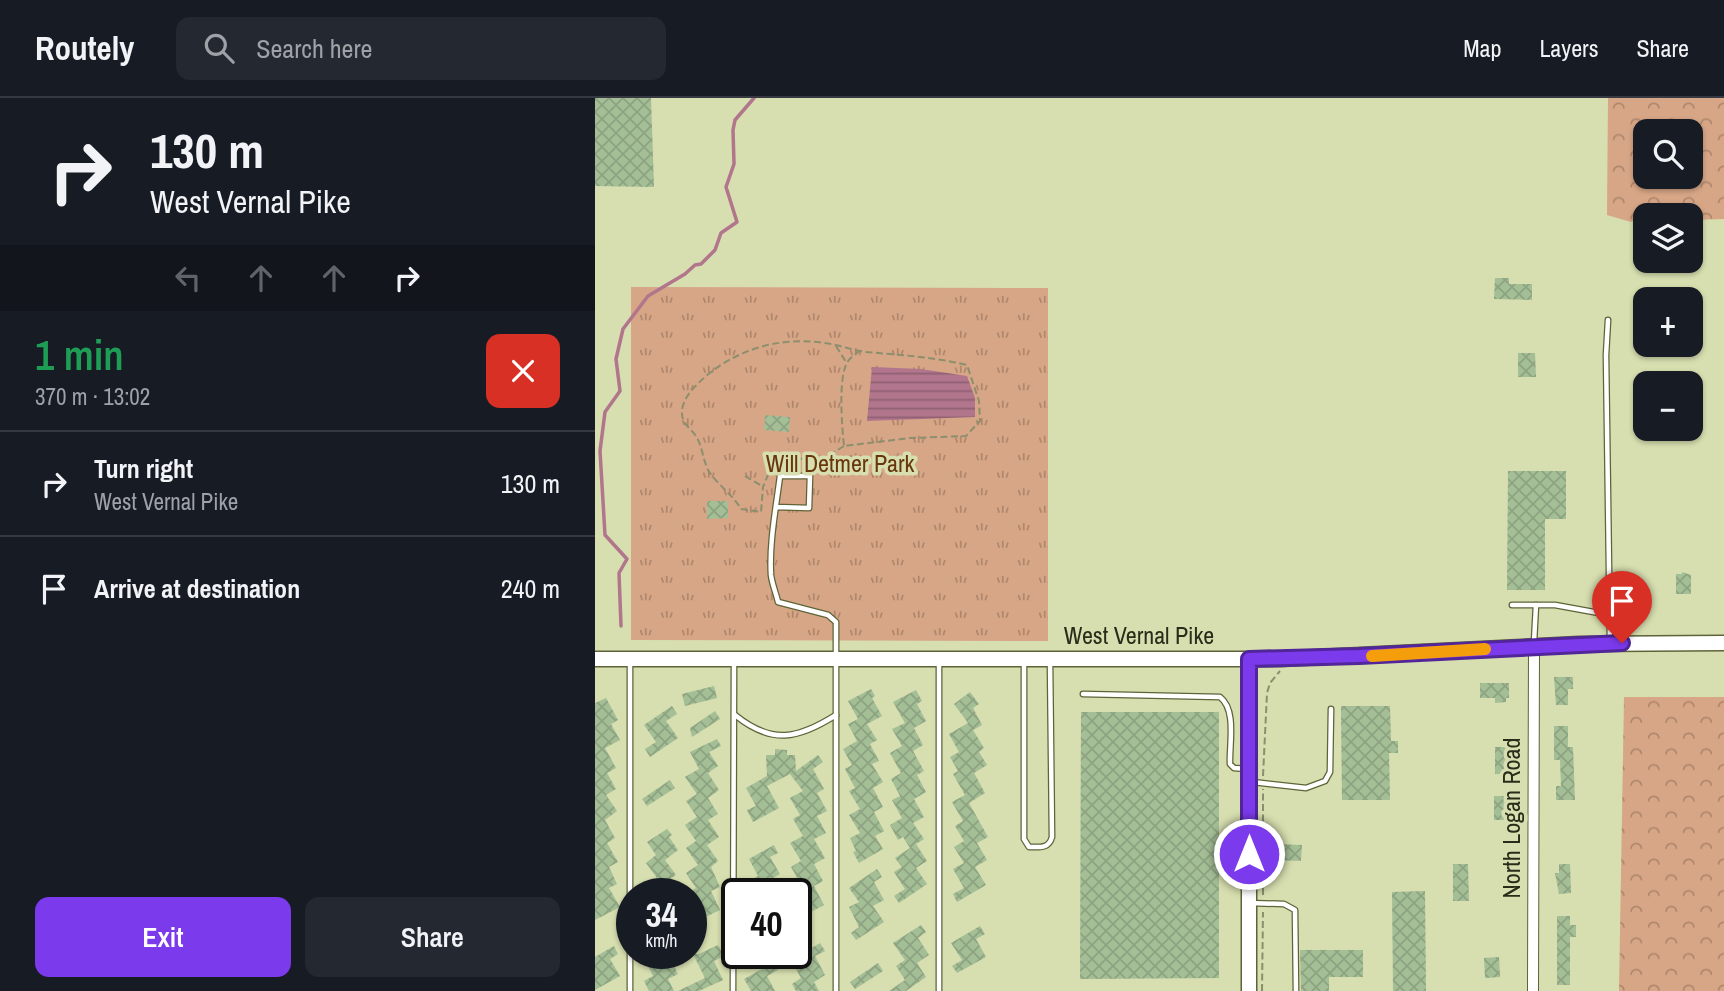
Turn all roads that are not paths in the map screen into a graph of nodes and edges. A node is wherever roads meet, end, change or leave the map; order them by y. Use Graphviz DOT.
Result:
graph roads {
  1 [pos="1608,320"];
  2 [pos="776,507"];
  3 [pos="1512,605"];
  4 [pos="1536,605"];
  5 [pos="1610,615"];
  6 [pos="1609,643"];
  7 [pos="1724,643"];
  8 [pos="1534,646"];
  9 [pos="595,659"];
  10 [pos="630,659"];
  11 [pos="734,659"];
  12 [pos="837,659"];
  13 [pos="939,659"];
  14 [pos="1024,659"];
  15 [pos="1050,659"];
  16 [pos="1249,659"];
  17 [pos="1083,694"];
  18 [pos="1332,709"];
  19 [pos="734,715"];
  20 [pos="837,715"];
  21 [pos="1254,778"];
  22 [pos="1256,903"];
  23 [pos="631,991"];
  24 [pos="733,991"];
  25 [pos="836,991"];
  26 [pos="939,991"];
  27 [pos="1249,991"];
  28 [pos="1296,991"];
  29 [pos="1533,991"];
  1 -- 5 [label="lane"];
  2 -- 2 [label="lane"];
  2 -- 12 [label="lane"];
  3 -- 4 [label="lane"];
  4 -- 5 [label="lane"];
  4 -- 8 [label="lane"];
  5 -- 6 [label="lane"];
  6 -- 7 [label="main road, West Vernal Pike"];
  6 -- 8 [label="main road, West Vernal Pike"];
  8 -- 16 [label="main road, West Vernal Pike"];
  8 -- 29 [label="street, North Logan Road"];
  9 -- 10 [label="main road, West Vernal Pike"];
  10 -- 11 [label="main road, West Vernal Pike"];
  10 -- 23 [label="lane"];
  11 -- 12 [label="main road, West Vernal Pike"];
  11 -- 19 [label="lane"];
  12 -- 13 [label="main road, West Vernal Pike"];
  12 -- 20 [label="lane"];
  13 -- 14 [label="main road, West Vernal Pike"];
  13 -- 26 [label="lane"];
  14 -- 15 [label="main road, West Vernal Pike"];
  14 -- 15 [label="lane"];
  15 -- 16 [label="main road, West Vernal Pike"];
  16 -- 21 [label="main road"];
  17 -- 21 [label="lane"];
  18 -- 21 [label="lane"];
  19 -- 20 [label="lane"];
  19 -- 24 [label="lane"];
  20 -- 25 [label="lane"];
  21 -- 22 [label="main road"];
  22 -- 27 [label="main road"];
  22 -- 28 [label="lane"];
}
